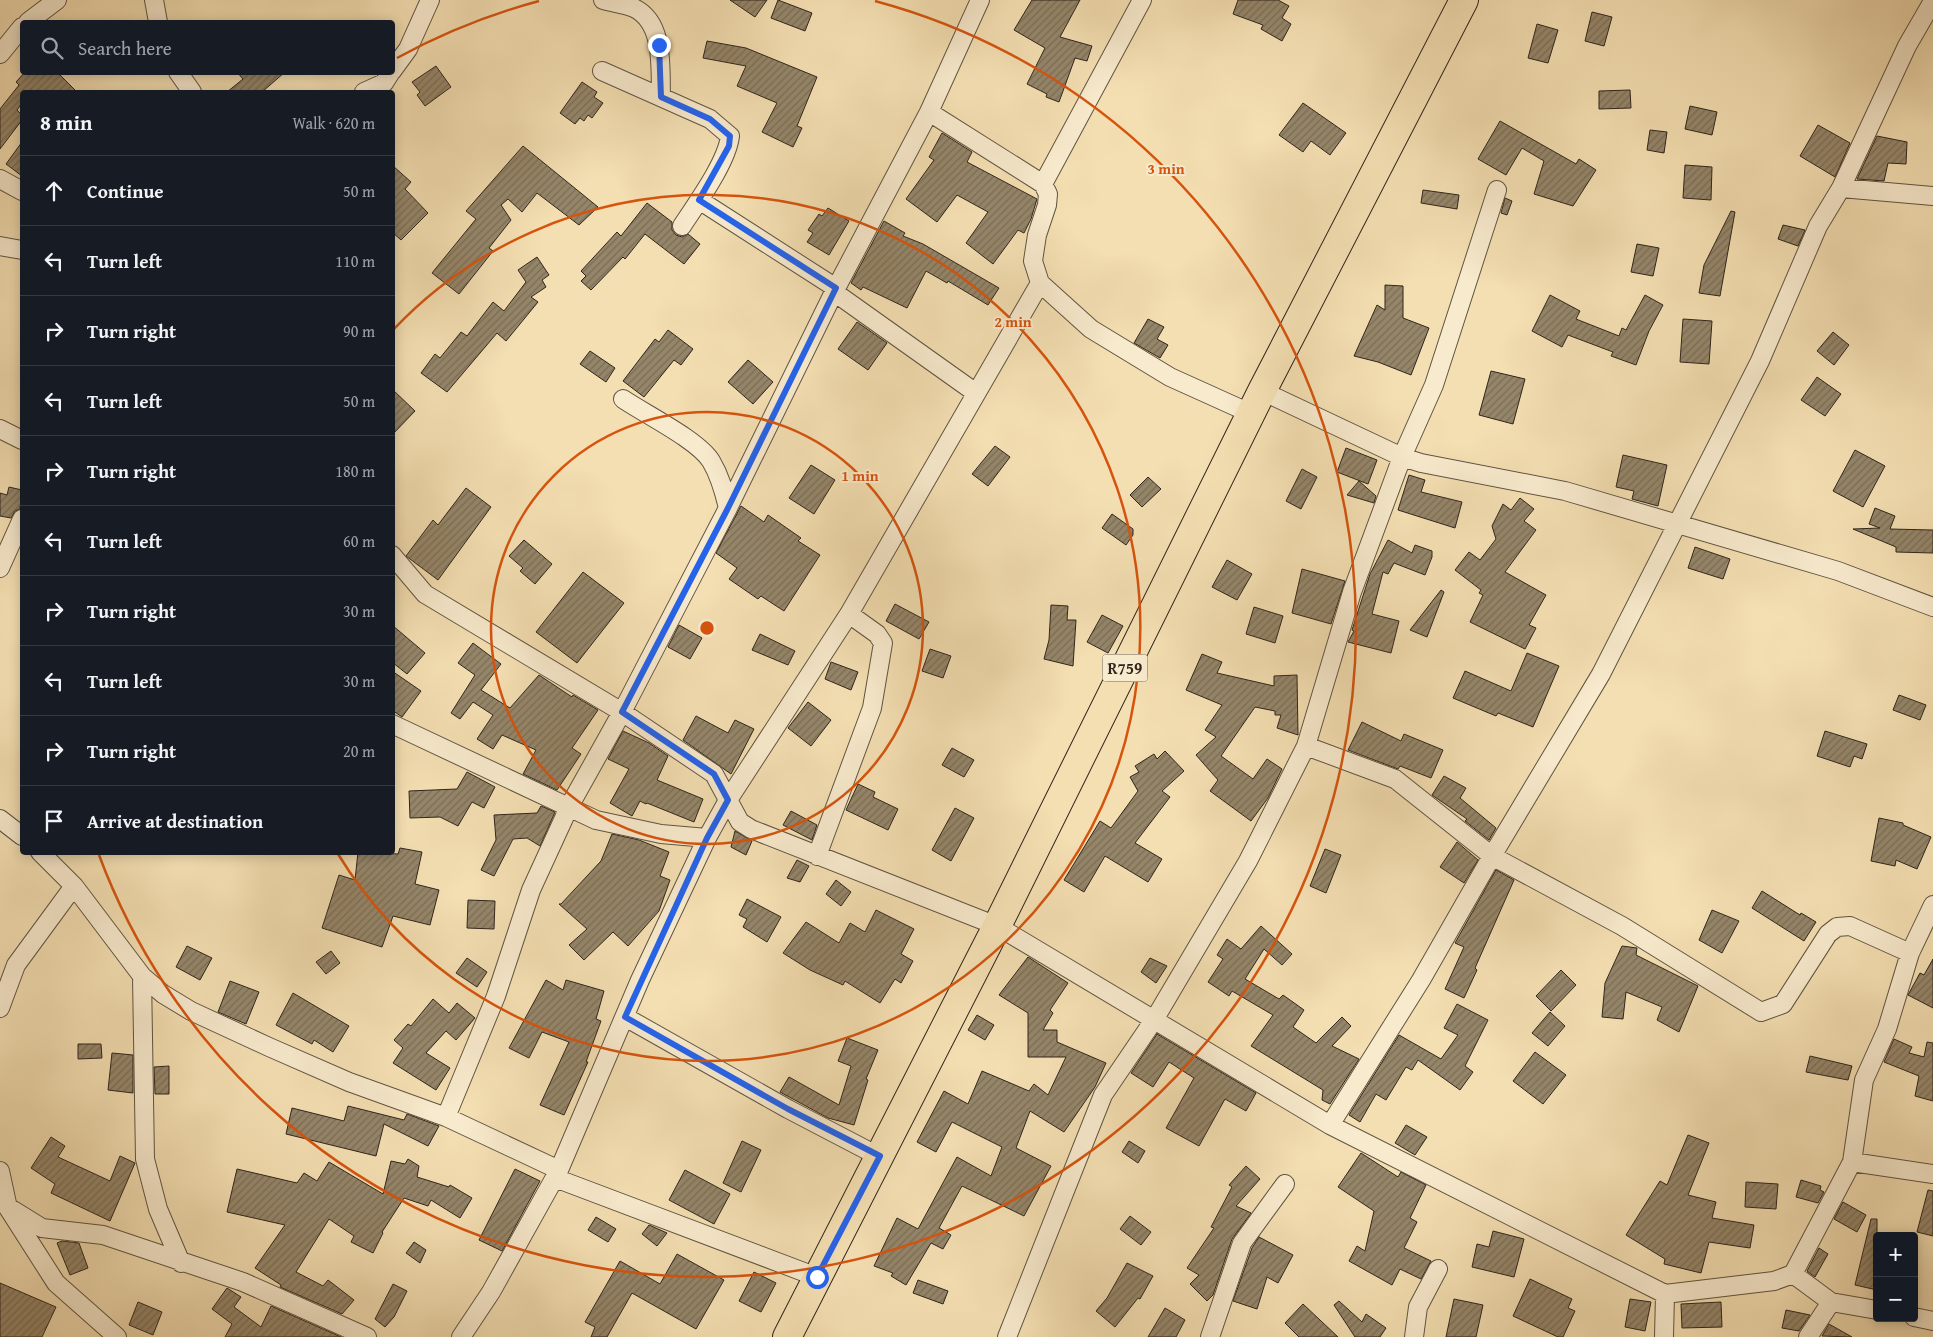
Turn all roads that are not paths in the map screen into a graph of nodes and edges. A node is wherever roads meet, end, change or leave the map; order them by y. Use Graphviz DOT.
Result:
graph roads {
  1 [pos="57,0"];
  2 [pos="154,0"];
  3 [pos="430,0"];
  4 [pos="603,0"];
  5 [pos="980,0"];
  6 [pos="1142,0"];
  7 [pos="1464,0"];
  8 [pos="1933,2"];
  9 [pos="31,20"];
  10 [pos="158,20"];
  11 [pos="20,29"];
  12 [pos="0,54"];
  13 [pos="395,68"];
  14 [pos="602,71"];
  15 [pos="180,75"];
  16 [pos="390,75"];
  17 [pos="191,90"];
  18 [pos="368,90"];
  19 [pos="661,97"];
  20 [pos="929,112"];
  21 [pos="0,179"];
  22 [pos="1043,184"];
  23 [pos="1841,188"];
  24 [pos="20,190"];
  25 [pos="1497,190"];
  26 [pos="1933,196"];
  27 [pos="699,200"];
  28 [pos="682,226"];
  29 [pos="0,246"];
  30 [pos="20,250"];
  31 [pos="1040,283"];
  32 [pos="835,290"];
  33 [pos="976,393"];
  34 [pos="623,399"];
  35 [pos="1257,403"];
  36 [pos="0,429"];
  37 [pos="20,439"];
  38 [pos="1402,457"];
  39 [pos="728,508"];
  40 [pos="20,523"];
  41 [pos="1678,526"];
  42 [pos="395,558"];
  43 [pos="0,568"];
  44 [pos="1933,607"];
  45 [pos="849,614"];
  46 [pos="622,712"];
  47 [pos="395,725"];
  48 [pos="1306,746"];
  49 [pos="728,800"];
  50 [pos="570,805"];
  51 [pos="0,819"];
  52 [pos="20,834"];
  53 [pos="707,838"];
  54 [pos="43,855"];
  55 [pos="817,856"];
  56 [pos="1492,856"];
  57 [pos="74,886"];
  58 [pos="1933,905"];
  59 [pos="997,926"];
  60 [pos="1910,953"];
  61 [pos="142,976"];
  62 [pos="0,1008"];
  63 [pos="625,1017"];
  64 [pos="1154,1020"];
  65 [pos="446,1117"];
  66 [pos="1330,1125"];
  67 [pos="880,1156"];
  68 [pos="1852,1162"];
  69 [pos="0,1171"];
  70 [pos="557,1174"];
  71 [pos="1933,1174"];
  72 [pos="1285,1184"];
  73 [pos="4,1205"];
  74 [pos="180,1263"];
  75 [pos="1438,1269"];
  76 [pos="1793,1274"];
  77 [pos="817,1277"];
  78 [pos="1665,1294"];
  79 [pos="1831,1302"];
  80 [pos="1873,1309"];
  81 [pos="1918,1318"];
  82 [pos="1933,1321"];
  83 [pos="362,1336"];
  84 [pos="117,1337"];
  85 [pos="461,1337"];
  86 [pos="787,1337"];
  87 [pos="1007,1337"];
  88 [pos="1210,1337"];
  89 [pos="1414,1337"];
  90 [pos="1664,1337"];
  91 [pos="1808,1337"];
  1 -- 9 [label="street"];
  2 -- 10 [label="street"];
  3 -- 13 [label="street"];
  4 -- 19 [label="street"];
  5 -- 20 [label="street"];
  6 -- 22 [label="street"];
  7 -- 35 [label="main road, R759"];
  8 -- 23 [label="street"];
  11 -- 12 [label="street"];
  14 -- 19 [label="street"];
  15 -- 17 [label="street"];
  16 -- 18 [label="street"];
  19 -- 27 [label="street"];
  20 -- 22 [label="street"];
  20 -- 32 [label="street"];
  21 -- 24 [label="street"];
  22 -- 31 [label="street"];
  23 -- 26 [label="street"];
  23 -- 41 [label="street"];
  25 -- 38 [label="street"];
  27 -- 28 [label="street"];
  27 -- 32 [label="street"];
  29 -- 30 [label="street"];
  31 -- 33 [label="street"];
  31 -- 35 [label="street"];
  32 -- 33 [label="street"];
  32 -- 39 [label="street"];
  33 -- 45 [label="street"];
  34 -- 39 [label="street"];
  35 -- 38 [label="street"];
  35 -- 59 [label="main road, R759"];
  36 -- 37 [label="street"];
  38 -- 41 [label="street"];
  38 -- 48 [label="street"];
  39 -- 46 [label="street"];
  40 -- 43 [label="street"];
  41 -- 44 [label="street"];
  41 -- 56 [label="street"];
  42 -- 46 [label="street"];
  45 -- 49 [label="street"];
  45 -- 55 [label="street"];
  46 -- 49 [label="street"];
  46 -- 50 [label="street"];
  47 -- 50 [label="street"];
  48 -- 56 [label="street"];
  48 -- 64 [label="street"];
  49 -- 53 [label="street"];
  49 -- 55 [label="street"];
  50 -- 53 [label="street"];
  50 -- 65 [label="street"];
  51 -- 52 [label="street"];
  53 -- 63 [label="street"];
  54 -- 57 [label="street"];
  55 -- 59 [label="street"];
  56 -- 60 [label="street"];
  56 -- 66 [label="street"];
  57 -- 61 [label="street"];
  57 -- 62 [label="street"];
  58 -- 60 [label="street"];
  59 -- 64 [label="street"];
  59 -- 67 [label="main road, R759"];
  60 -- 68 [label="street"];
  61 -- 65 [label="street"];
  61 -- 74 [label="street"];
  63 -- 67 [label="street"];
  63 -- 70 [label="street"];
  64 -- 66 [label="street"];
  64 -- 87 [label="street"];
  65 -- 70 [label="street"];
  66 -- 78 [label="street"];
  67 -- 77 [label="main road, R759"];
  68 -- 71 [label="street"];
  68 -- 76 [label="street"];
  69 -- 73 [label="street"];
  70 -- 77 [label="street"];
  70 -- 85 [label="street"];
  72 -- 88 [label="street"];
  73 -- 74 [label="street"];
  73 -- 84 [label="street"];
  74 -- 83 [label="street"];
  75 -- 89 [label="street"];
  76 -- 78 [label="street"];
  76 -- 79 [label="street"];
  77 -- 86 [label="main road, R759"];
  78 -- 90 [label="street"];
  79 -- 80 [label="street"];
  79 -- 91 [label="street"];
  81 -- 82 [label="street"];
}
